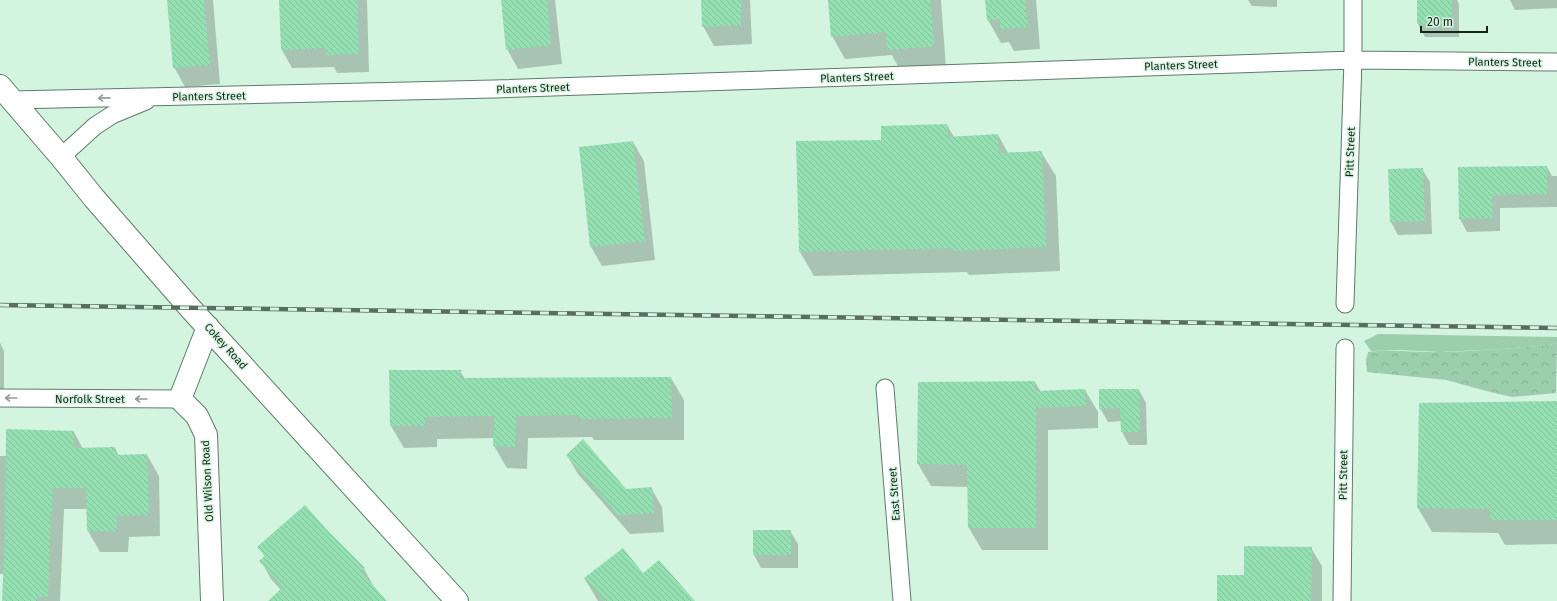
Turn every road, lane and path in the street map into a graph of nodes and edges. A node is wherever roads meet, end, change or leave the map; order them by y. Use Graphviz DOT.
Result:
graph roads {
  1 [pos="1353,0"];
  2 [pos="1353,60"];
  3 [pos="1557,62"];
  4 [pos="6,93"];
  5 [pos="157,97"];
  6 [pos="61,157"];
  7 [pos="1345,304"];
  8 [pos="208,327"];
  9 [pos="1344,348"];
  10 [pos="886,388"];
  11 [pos="0,398"];
  12 [pos="180,399"];
  13 [pos="212,601"];
  14 [pos="457,601"];
  15 [pos="902,601"];
  16 [pos="1342,601"];
  1 -- 2 [label="street, Pitt Street"];
  2 -- 3 [label="street, Planters Street"];
  2 -- 5 [label="street, Planters Street"];
  2 -- 7 [label="street, Pitt Street"];
  5 -- 4 [label="street, Planters Street, one-way"];
  4 -- 6 [label="street, Cokey Road"];
  5 -- 6 [label="street, Planters Street"];
  6 -- 8 [label="street, Cokey Road"];
  8 -- 12 [label="street"];
  8 -- 14 [label="street, Cokey Road"];
  9 -- 16 [label="street, Pitt Street"];
  10 -- 15 [label="street, East Street"];
  12 -- 11 [label="street, Norfolk Street, one-way"];
  12 -- 13 [label="street, Old Wilson Road"];
}
